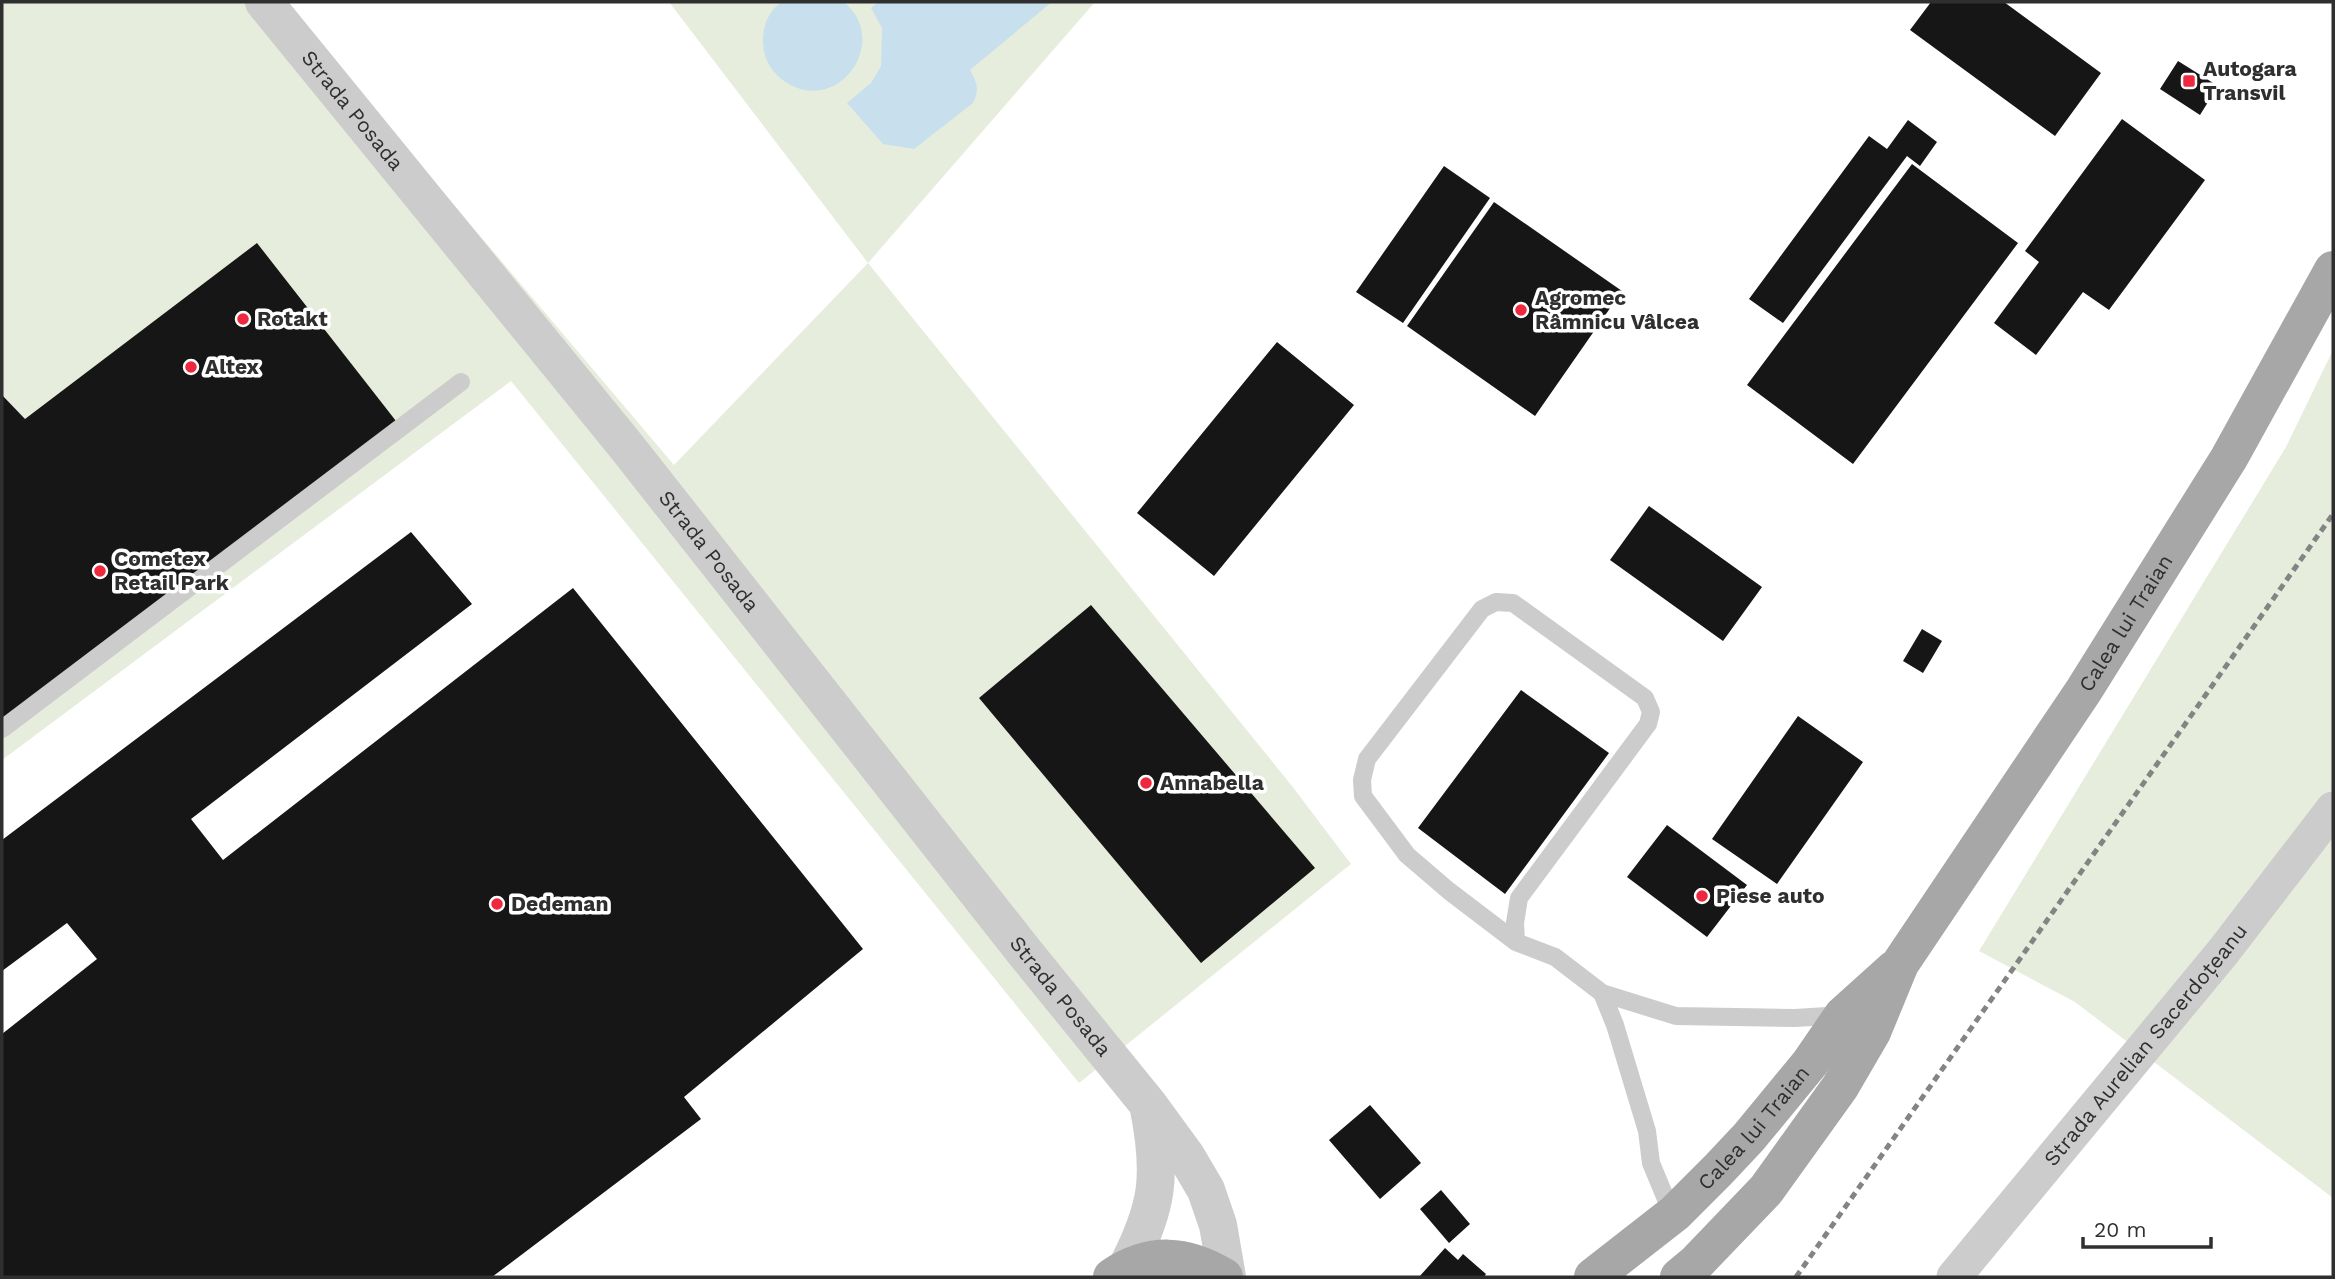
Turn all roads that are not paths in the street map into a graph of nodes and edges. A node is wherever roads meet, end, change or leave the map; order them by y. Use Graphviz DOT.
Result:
graph roads {
  1 [pos="264,2"];
  2 [pos="2333,270"];
  3 [pos="461,382"];
  4 [pos="2,729"];
  5 [pos="2333,809"];
  6 [pos="1516,942"];
  7 [pos="1900,964"];
  8 [pos="1602,993"];
  9 [pos="1843,1015"];
  10 [pos="1148,1104"];
  11 [pos="1675,1213"];
  12 [pos="1119,1272"];
  13 [pos="1226,1277"];
  14 [pos="1593,1277"];
  15 [pos="1679,1277"];
  16 [pos="1954,1277"];
  1 -- 10 [label="street, Strada Posada"];
  2 -- 7 [label="main road, Calea lui Traian"];
  3 -- 4 [label="lane"];
  5 -- 16 [label="street, Strada Aurelian Sacerdoțeanu"];
  6 -- 6 [label="lane"];
  6 -- 8 [label="lane"];
  7 -- 9 [label="main road, Calea lui Traian"];
  7 -- 15 [label="main road, Calea lui Traian"];
  8 -- 9 [label="lane"];
  8 -- 11 [label="lane"];
  9 -- 11 [label="main road, Calea lui Traian"];
  10 -- 12 [label="street, Strada Posada"];
  10 -- 13 [label="street, Strada Posada"];
  11 -- 14 [label="main road, Calea lui Traian"];
  12 -- 13 [label="main road"];
}
